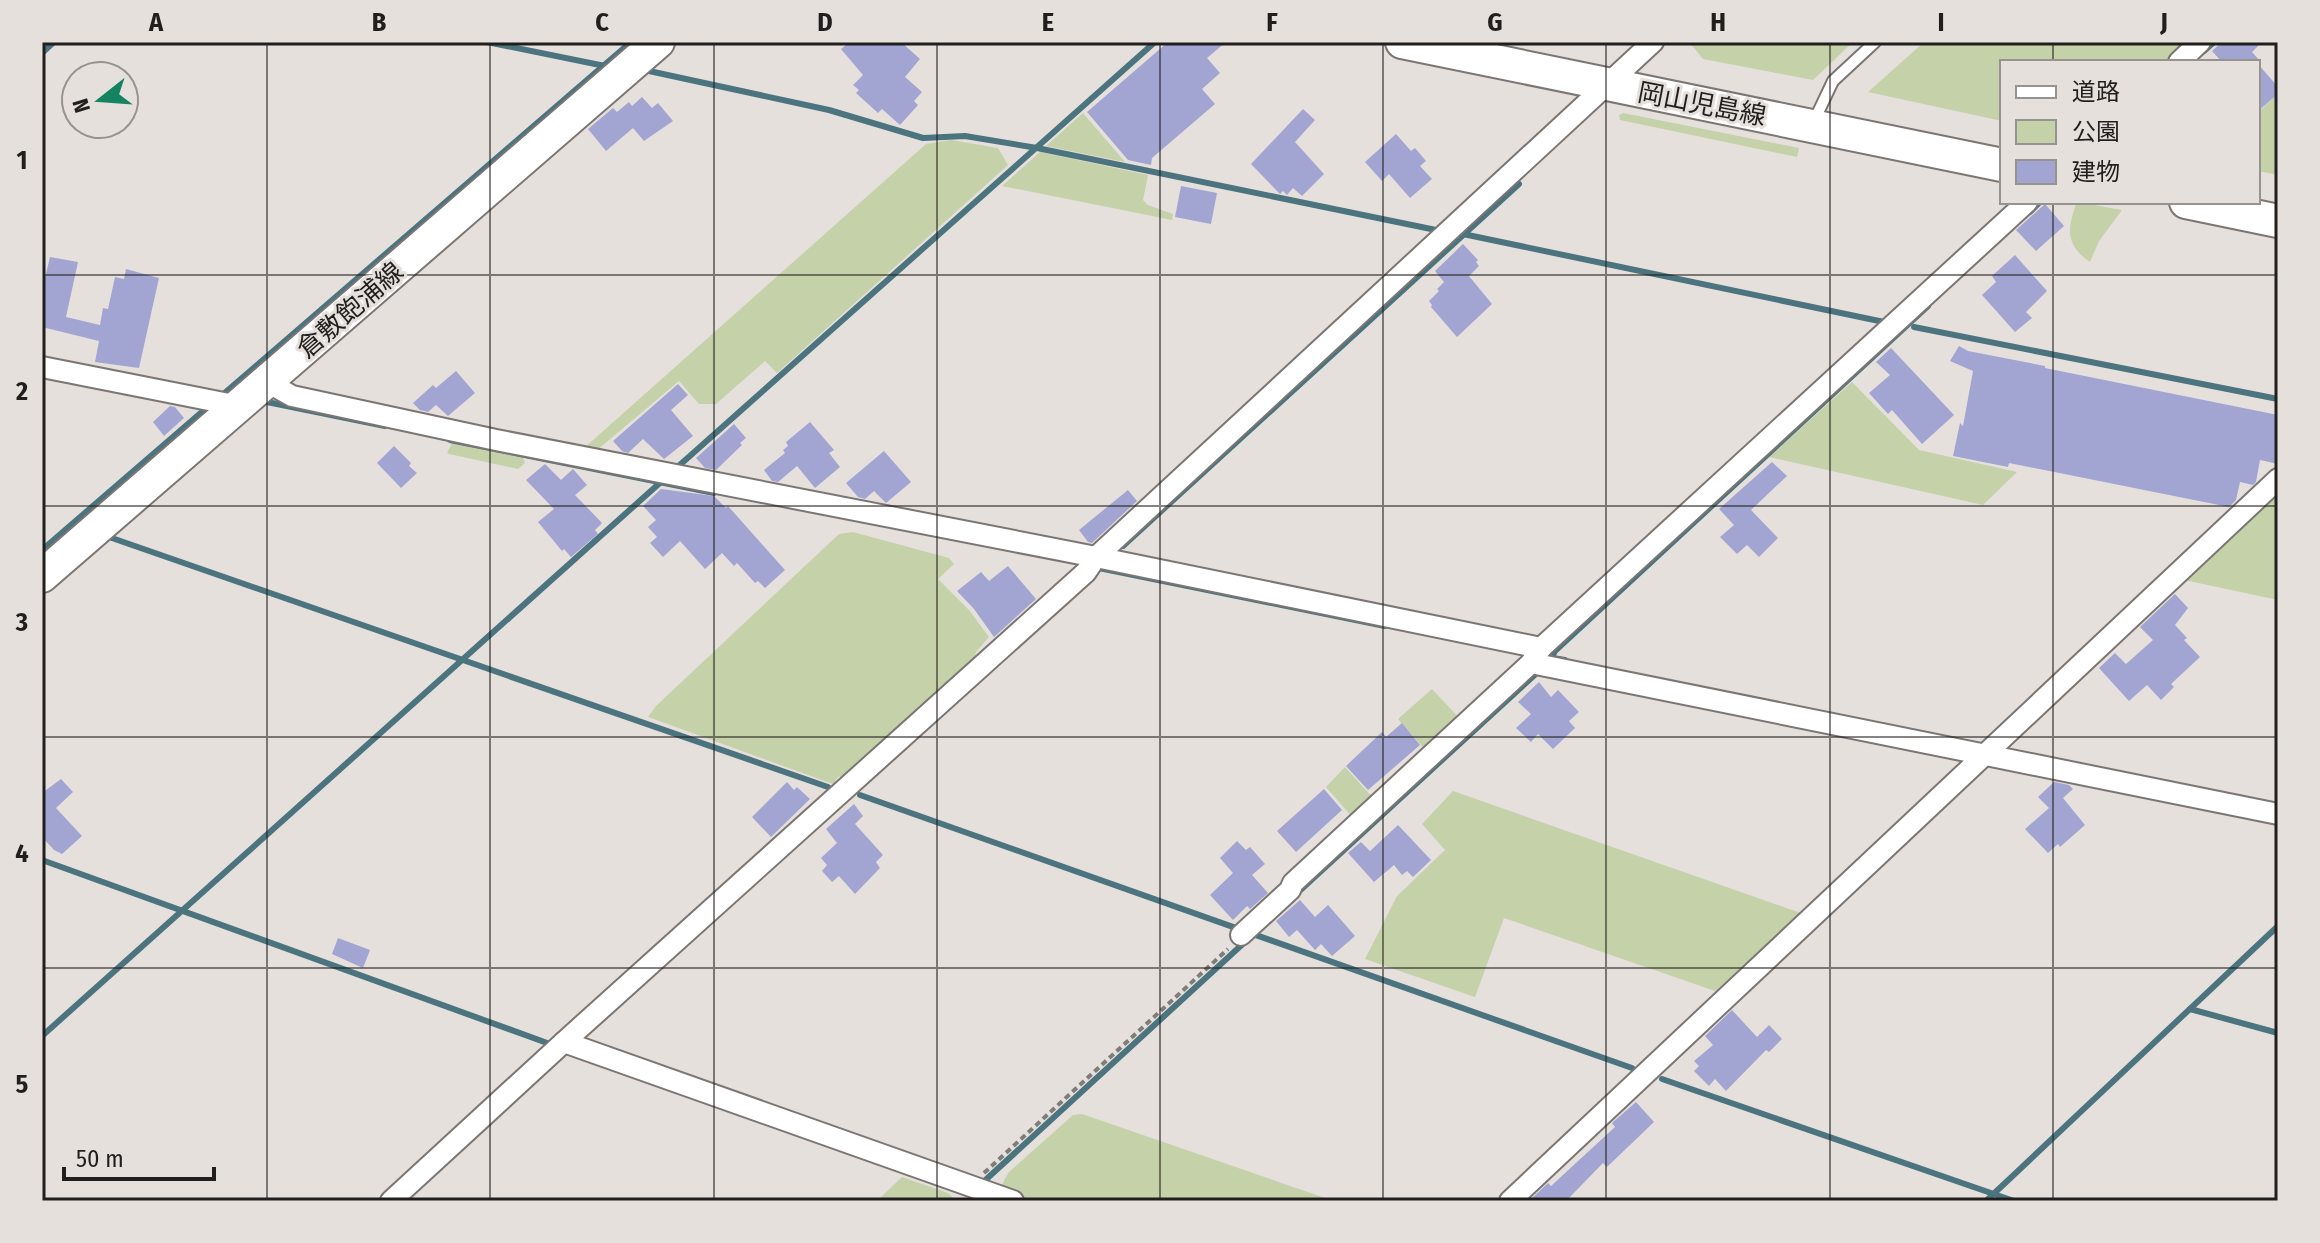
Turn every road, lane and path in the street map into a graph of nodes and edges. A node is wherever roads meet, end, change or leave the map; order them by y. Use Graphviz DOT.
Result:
graph roads {
  1 [pos="658,42"];
  2 [pos="1402,42"];
  3 [pos="1497,42"];
  4 [pos="1653,42"];
  5 [pos="1875,42"];
  6 [pos="2200,42"];
  7 [pos="2181,60"];
  8 [pos="1615,76"];
  9 [pos="1816,116"];
  10 [pos="2000,143"];
  11 [pos="2000,164"];
  12 [pos="2025,204"];
  13 [pos="2196,204"];
  14 [pos="2278,221"];
  15 [pos="42,367"];
  16 [pos="267,382"];
  17 [pos="239,406"];
  18 [pos="2278,479"];
  19 [pos="1098,562"];
  20 [pos="42,576"];
  21 [pos="1539,659"];
  22 [pos="1981,755"];
  23 [pos="2278,814"];
  24 [pos="1244,932"];
  25 [pos="570,1044"];
  26 [pos="975,1187"];
  27 [pos="391,1201"];
  28 [pos="1013,1201"];
  29 [pos="1510,1201"];
  1 -- 16 [label="main road, 倉敷飽浦線"];
  2 -- 8 [label="main road, 岡山児島線"];
  3 -- 8 [label="main road, 岡山児島線"];
  4 -- 8 [label="street"];
  5 -- 9 [label="lane"];
  6 -- 7 [label="street"];
  8 -- 9 [label="main road, 岡山児島線"];
  8 -- 19 [label="street"];
  9 -- 10 [label="main road, 岡山児島線"];
  9 -- 11 [label="main road, 岡山児島線"];
  12 -- 21 [label="street"];
  13 -- 14 [label="main road"];
  15 -- 17 [label="street"];
  16 -- 17 [label="main road, 倉敷飽浦線"];
  16 -- 19 [label="street"];
  17 -- 20 [label="main road, 倉敷飽浦線"];
  18 -- 22 [label="street"];
  19 -- 21 [label="street"];
  19 -- 25 [label="street"];
  21 -- 22 [label="street"];
  21 -- 24 [label="street"];
  22 -- 23 [label="street"];
  22 -- 29 [label="street"];
  24 -- 26 [label="path"];
  25 -- 26 [label="street"];
  25 -- 27 [label="street"];
  26 -- 28 [label="street"];
}
